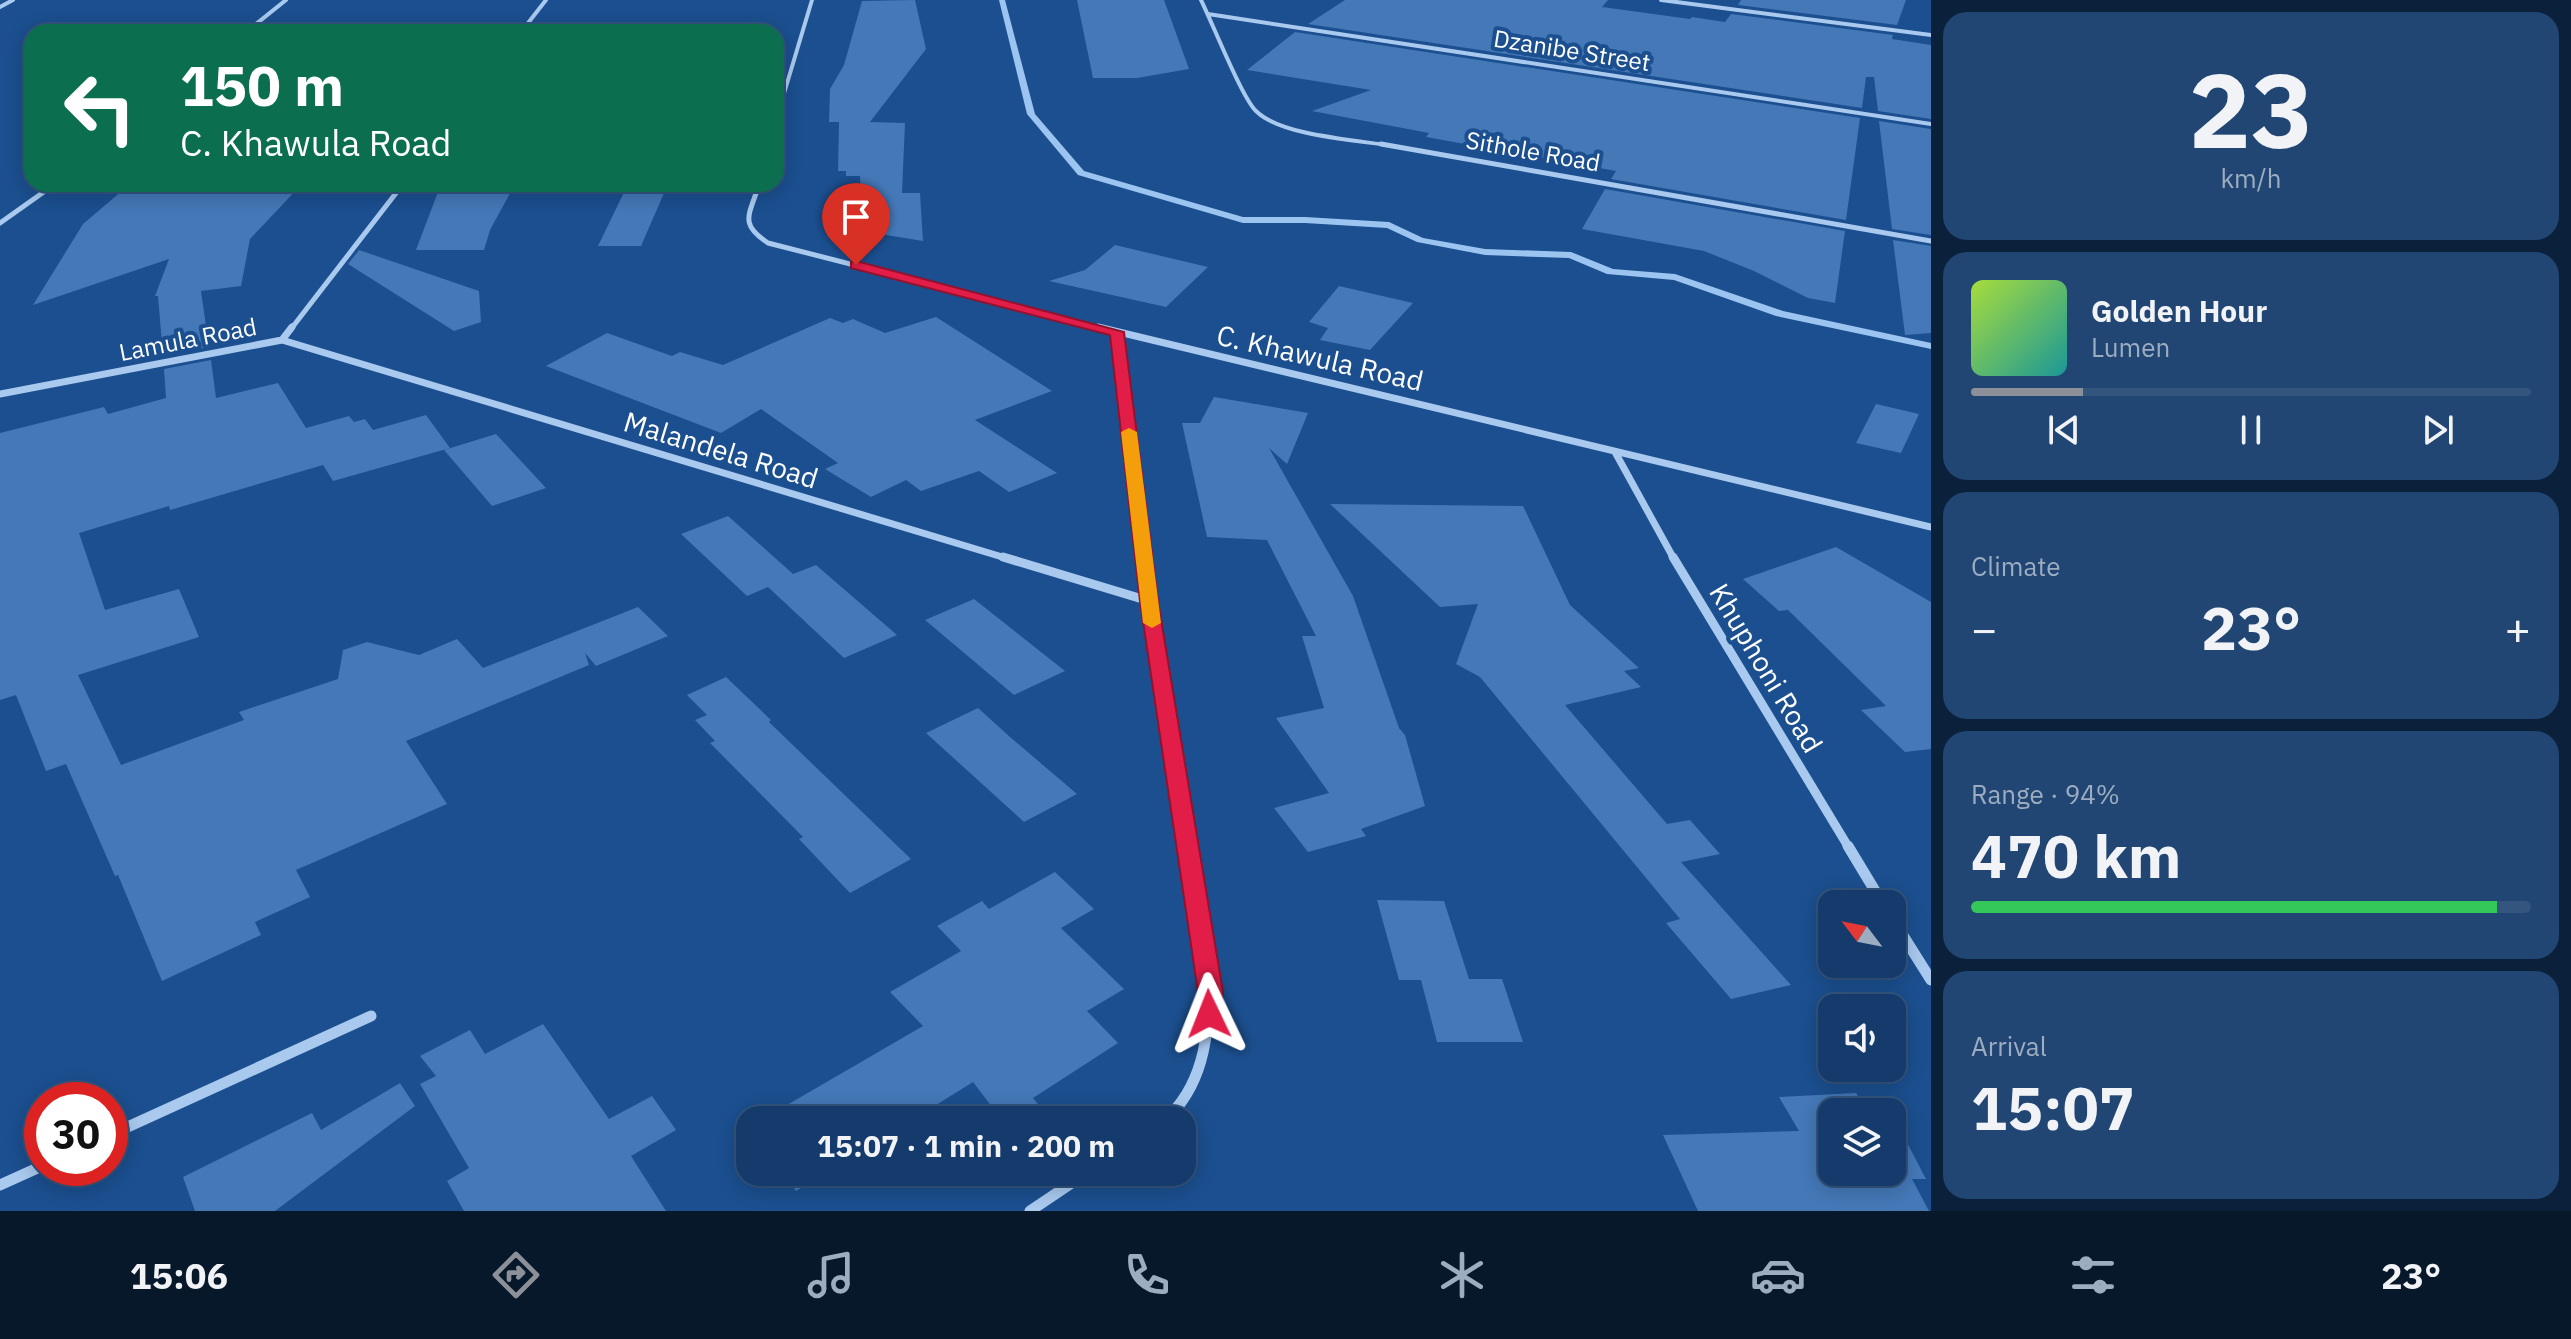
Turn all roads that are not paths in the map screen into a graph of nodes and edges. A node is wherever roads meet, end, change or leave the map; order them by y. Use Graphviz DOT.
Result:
graph roads {
  1 [pos="13,0"];
  2 [pos="286,0"];
  3 [pos="546,0"];
  4 [pos="812,0"];
  5 [pos="1201,0"];
  6 [pos="1661,0"];
  7 [pos="0,5"];
  8 [pos="1208,14"];
  9 [pos="256,24"];
  10 [pos="527,24"];
  11 [pos="1931,35"];
  12 [pos="784,93"];
  13 [pos="1931,124"];
  14 [pos="44,192"];
  15 [pos="397,192"];
  16 [pos="757,192"];
  17 [pos="0,223"];
  18 [pos="1931,241"];
  19 [pos="1117,332"];
  20 [pos="282,340"];
  21 [pos="0,394"];
  22 [pos="1615,452"];
  23 [pos="1931,527"];
  24 [pos="1149,601"];
  25 [pos="1874,890"];
  26 [pos="1906,940"];
  27 [pos="1931,980"];
  28 [pos="371,1016"];
  29 [pos="1179,1106"];
  30 [pos="128,1127"];
  31 [pos="24,1174"];
  32 [pos="0,1185"];
  33 [pos="1067,1186"];
  34 [pos="1030,1211"];
  1 -- 7 [label="street"];
  2 -- 9 [label="street"];
  3 -- 10 [label="street"];
  4 -- 12 [label="street"];
  5 -- 8 [label="street, Sithole Road"];
  6 -- 11 [label="street"];
  8 -- 13 [label="street, Dzanibe Street"];
  8 -- 18 [label="street, Sithole Road"];
  14 -- 17 [label="street"];
  15 -- 20 [label="street, Lamula Road"];
  16 -- 19 [label="street, C. Khawula Road"];
  19 -- 22 [label="street, C. Khawula Road"];
  19 -- 24 [label="street"];
  20 -- 21 [label="street, Lamula Road"];
  20 -- 24 [label="street, Malandela Road"];
  22 -- 23 [label="street, C. Khawula Road"];
  22 -- 25 [label="street, Khuphoni Road"];
  24 -- 29 [label="street"];
  26 -- 27 [label="street"];
  28 -- 30 [label="street"];
  31 -- 32 [label="street"];
  33 -- 34 [label="street"];
}
